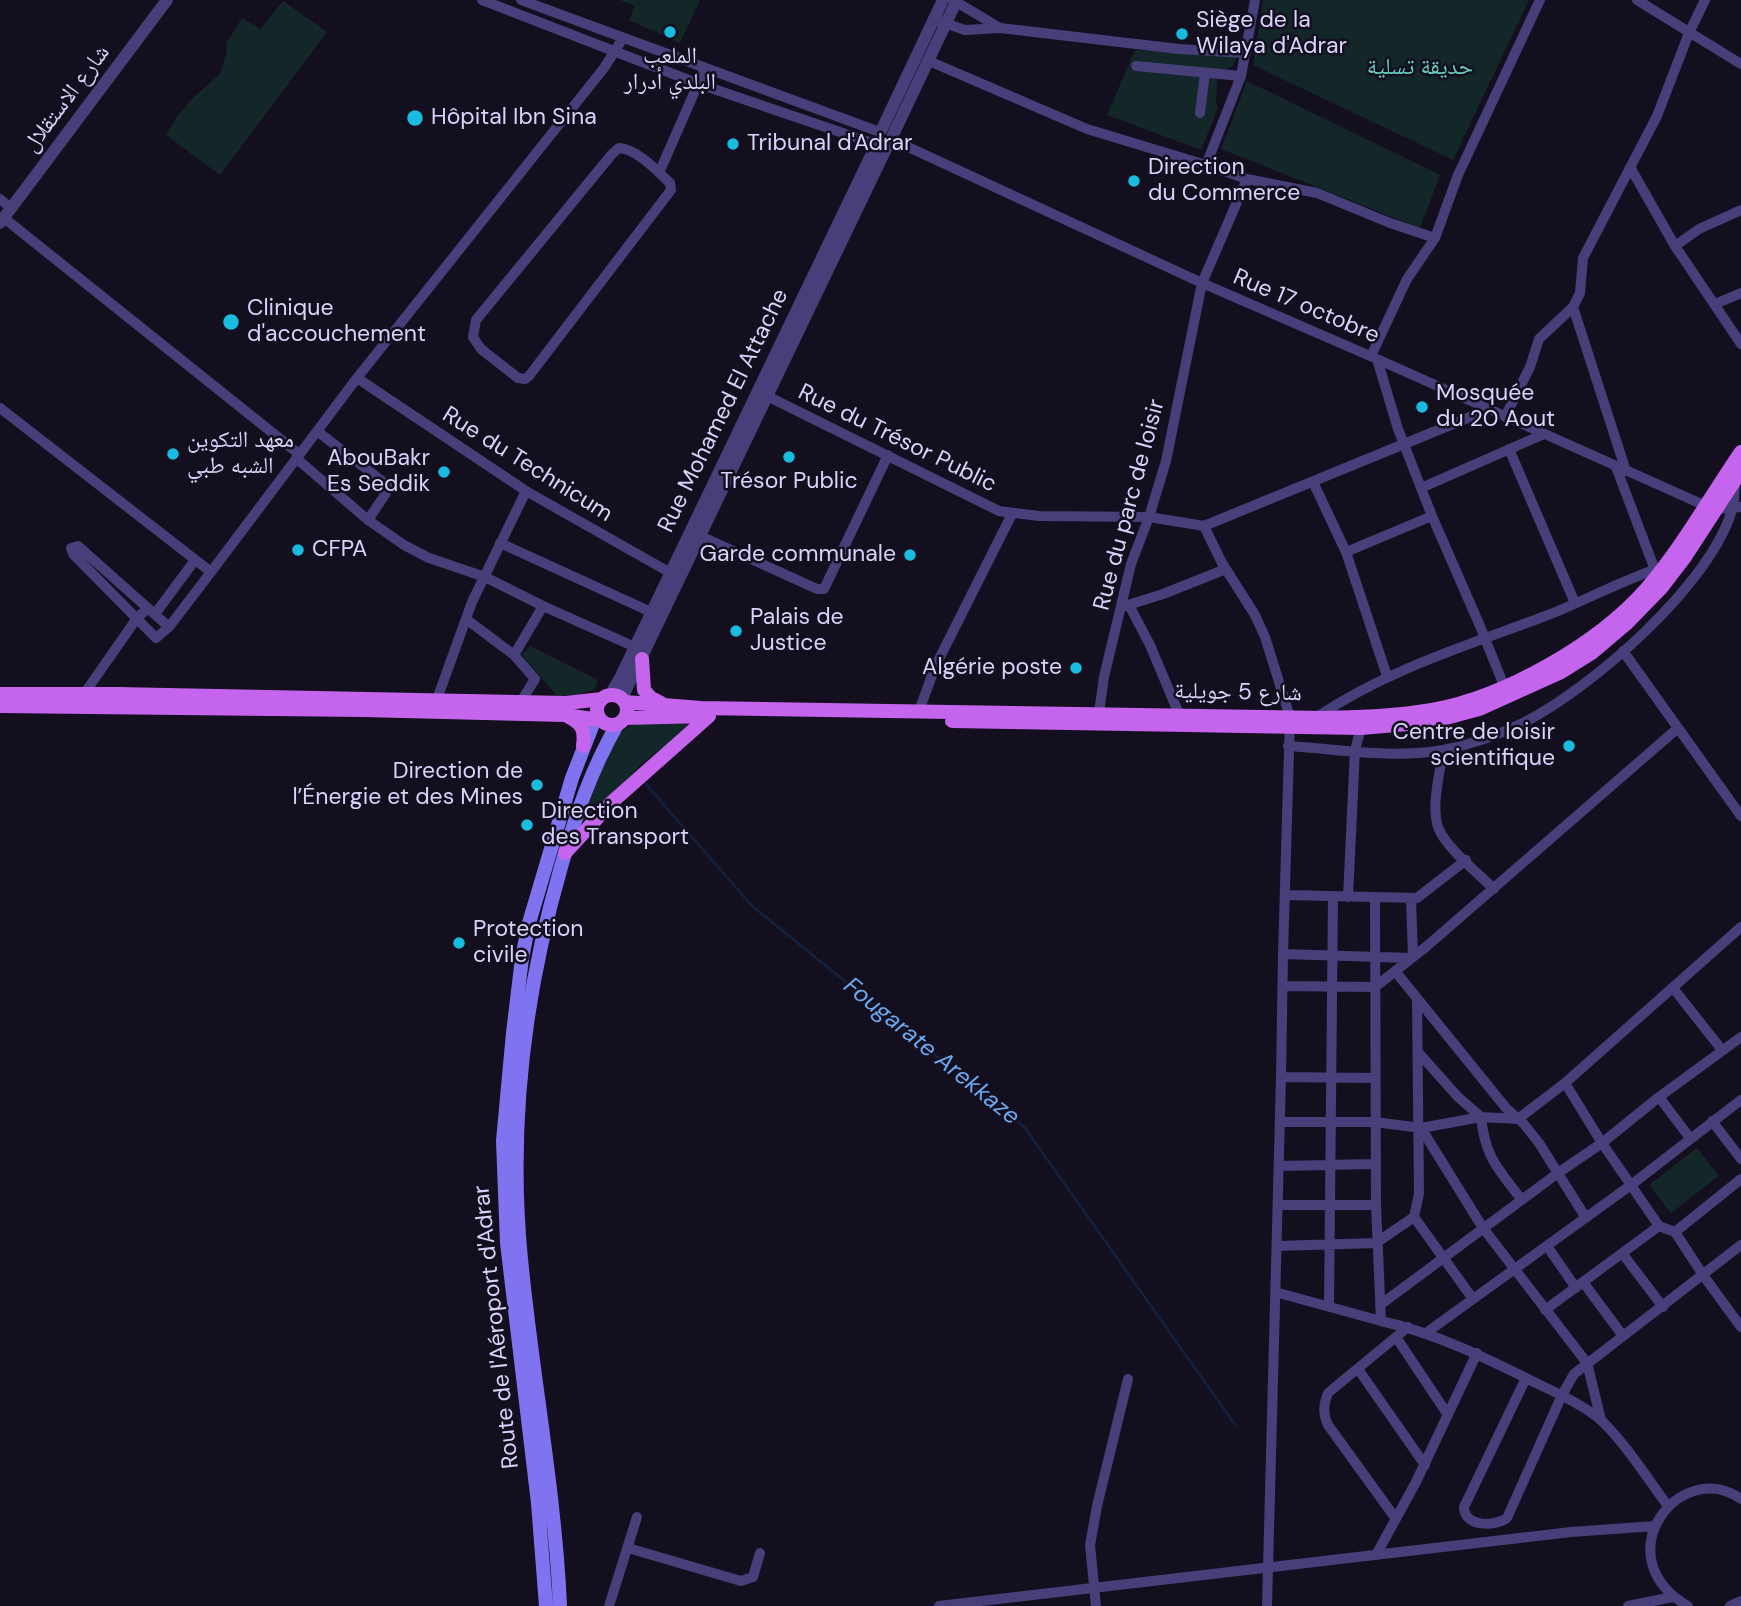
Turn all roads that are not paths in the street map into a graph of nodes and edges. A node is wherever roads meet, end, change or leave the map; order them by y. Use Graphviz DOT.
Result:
graph roads {
  1 [pos="167,0"];
  2 [pos="482,0"];
  3 [pos="521,0"];
  4 [pos="943,0"];
  5 [pos="1255,0"];
  6 [pos="1540,0"];
  7 [pos="1637,0"];
  8 [pos="1705,0"];
  9 [pos="956,1"];
  10 [pos="939,22"];
  11 [pos="1000,28"];
  12 [pos="1689,33"];
  13 [pos="623,38"];
  14 [pos="615,51"];
  15 [pos="1246,53"];
  16 [pos="929,61"];
  17 [pos="1741,64"];
  18 [pos="1136,65"];
  19 [pos="705,68"];
  20 [pos="1205,73"];
  21 [pos="1241,76"];
  22 [pos="737,79"];
  23 [pos="699,84"];
  24 [pos="731,95"];
  25 [pos="904,98"];
  26 [pos="1200,113"];
  27 [pos="883,139"];
  28 [pos="1206,164"];
  29 [pos="1630,167"];
  30 [pos="659,173"];
  31 [pos="1247,179"];
  32 [pos="0,199"];
  33 [pos="1741,210"];
  34 [pos="5,216"];
  35 [pos="1434,238"];
  36 [pos="1675,246"];
  37 [pos="1202,283"];
  38 [pos="1741,293"];
  39 [pos="1716,304"];
  40 [pos="1573,307"];
  41 [pos="1741,344"];
  42 [pos="1374,357"];
  43 [pos="357,378"];
  44 [pos="761,394"];
  45 [pos="0,408"];
  46 [pos="1487,410"];
  47 [pos="1505,416"];
  48 [pos="317,431"];
  49 [pos="1544,434"];
  50 [pos="1405,442"];
  51 [pos="1509,449"];
  52 [pos="1741,452"];
  53 [pos="888,455"];
  54 [pos="298,456"];
  55 [pos="1621,469"];
  56 [pos="1739,475"];
  57 [pos="1312,482"];
  58 [pos="1421,488"];
  59 [pos="526,491"];
  60 [pos="1711,508"];
  61 [pos="1737,508"];
  62 [pos="1012,514"];
  63 [pos="1432,516"];
  64 [pos="1149,517"];
  65 [pos="368,520"];
  66 [pos="1203,526"];
  67 [pos="694,534"];
  68 [pos="500,543"];
  69 [pos="1346,552"];
  70 [pos="195,559"];
  71 [pos="1659,568"];
  72 [pos="1226,569"];
  73 [pos="211,572"];
  74 [pos="675,575"];
  75 [pos="485,577"];
  76 [pos="1575,603"];
  77 [pos="543,606"];
  78 [pos="1125,606"];
  79 [pos="152,611"];
  80 [pos="651,612"];
  81 [pos="137,618"];
  82 [pos="466,619"];
  83 [pos="169,627"];
  84 [pos="1484,639"];
  85 [pos="1623,650"];
  86 [pos="638,653"];
  87 [pos="514,654"];
  88 [pos="1387,676"];
  89 [pos="1504,686"];
  90 [pos="0,694"];
  91 [pos="84,694"];
  92 [pos="436,702"];
  93 [pos="520,703"];
  94 [pos="665,705"];
  95 [pos="0,706"];
  96 [pos="607,706"];
  97 [pos="919,711"];
  98 [pos="1179,714"];
  99 [pos="565,715"];
  100 [pos="865,715"];
  101 [pos="709,716"];
  102 [pos="1098,718"];
  103 [pos="1316,718"];
  104 [pos="621,722"];
  105 [pos="1290,722"];
  106 [pos="1361,728"];
  107 [pos="1678,728"];
  108 [pos="583,746"];
  109 [pos="1288,746"];
  110 [pos="1355,750"];
  111 [pos="1443,750"];
  112 [pos="1741,816"];
  113 [pos="550,849"];
  114 [pos="565,852"];
  115 [pos="1465,860"];
  116 [pos="1494,889"];
  117 [pos="1285,895"];
  118 [pos="1333,897"];
  119 [pos="1348,897"];
  120 [pos="535,898"];
  121 [pos="1375,898"];
  122 [pos="1411,899"];
  123 [pos="551,902"];
  124 [pos="1741,927"];
  125 [pos="1283,954"];
  126 [pos="1331,955"];
  127 [pos="1376,957"];
  128 [pos="1412,957"];
  129 [pos="1395,971"];
  130 [pos="1283,986"];
  131 [pos="1331,987"];
  132 [pos="1375,987"];
  133 [pos="1674,988"];
  134 [pos="1418,999"];
  135 [pos="1741,1037"];
  136 [pos="1722,1050"];
  137 [pos="1418,1052"];
  138 [pos="1282,1077"];
  139 [pos="1330,1077"];
  140 [pos="1375,1077"];
  141 [pos="1565,1083"];
  142 [pos="1660,1097"];
  143 [pos="1741,1100"];
  144 [pos="1481,1117"];
  145 [pos="1518,1119"];
  146 [pos="1712,1121"];
  147 [pos="1280,1122"];
  148 [pos="1330,1122"];
  149 [pos="1375,1122"];
  150 [pos="1419,1128"];
  151 [pos="1690,1138"];
  152 [pos="1602,1143"];
  153 [pos="1741,1159"];
  154 [pos="1329,1164"];
  155 [pos="1375,1164"];
  156 [pos="1279,1166"];
  157 [pos="1558,1173"];
  158 [pos="1741,1179"];
  159 [pos="1631,1185"];
  160 [pos="1522,1200"];
  161 [pos="1278,1205"];
  162 [pos="1329,1205"];
  163 [pos="1376,1205"];
  164 [pos="1414,1217"];
  165 [pos="1586,1218"];
  166 [pos="1659,1226"];
  167 [pos="1483,1228"];
  168 [pos="1675,1232"];
  169 [pos="1377,1243"];
  170 [pos="1329,1244"];
  171 [pos="1741,1245"];
  172 [pos="1277,1246"];
  173 [pos="1547,1246"];
  174 [pos="1622,1253"];
  175 [pos="1444,1260"];
  176 [pos="1516,1269"];
  177 [pos="1703,1275"];
  178 [pos="1580,1285"];
  179 [pos="1275,1292"];
  180 [pos="1473,1299"];
  181 [pos="1329,1305"];
  182 [pos="1380,1306"];
  183 [pos="1663,1307"];
  184 [pos="1545,1310"];
  185 [pos="1381,1321"];
  186 [pos="1408,1327"];
  187 [pos="1741,1327"];
  188 [pos="1426,1333"];
  189 [pos="1623,1336"];
  190 [pos="1396,1337"];
  191 [pos="1477,1353"];
  192 [pos="1587,1363"];
  193 [pos="1358,1369"];
  194 [pos="1526,1378"];
  195 [pos="1128,1379"];
  196 [pos="1562,1395"];
  197 [pos="1448,1415"];
  198 [pos="1601,1420"];
  199 [pos="1425,1465"];
  200 [pos="1741,1499"];
  201 [pos="1668,1506"];
  202 [pos="636,1517"];
  203 [pos="1396,1519"];
  204 [pos="1655,1526"];
  205 [pos="628,1548"];
  206 [pos="760,1553"];
  207 [pos="1376,1555"];
  208 [pos="1269,1568"];
  209 [pos="1094,1588"];
  210 [pos="1042,1594"];
  211 [pos="1673,1597"];
  212 [pos="1741,1601"];
  213 [pos="952,1605"];
  214 [pos="546,1606"];
  215 [pos="560,1606"];
  216 [pos="609,1606"];
  217 [pos="939,1606"];
  218 [pos="1040,1606"];
  219 [pos="1096,1606"];
  220 [pos="1268,1606"];
  221 [pos="1628,1606"];
  222 [pos="1688,1606"];
  223 [pos="1730,1606"];
  1 -- 34 [label="street, شارع الاستقلال"];
  2 -- 14 [label="street"];
  3 -- 13 [label="street"];
  4 -- 10 [label="street, Rue Mohamed El Attache"];
  5 -- 15 [label="street"];
  6 -- 35 [label="street"];
  7 -- 12 [label="street"];
  8 -- 12 [label="street"];
  9 -- 10 [label="street, Rue Mohamed El Attache"];
  9 -- 11 [label="street"];
  10 -- 11 [label="street"];
  10 -- 16 [label="street, Rue Mohamed El Attache"];
  10 -- 25 [label="street, Rue Mohamed El Attache"];
  11 -- 15 [label="street"];
  12 -- 17 [label="street"];
  12 -- 29 [label="street"];
  13 -- 14 [label="street"];
  13 -- 19 [label="street"];
  14 -- 23 [label="street"];
  14 -- 43 [label="street"];
  15 -- 21 [label="street"];
  16 -- 25 [label="street, Rue Mohamed El Attache"];
  16 -- 28 [label="street"];
  18 -- 20 [label="street"];
  19 -- 22 [label="street"];
  19 -- 23 [label="street"];
  20 -- 21 [label="street"];
  20 -- 26 [label="street"];
  21 -- 28 [label="street"];
  22 -- 24 [label="street"];
  22 -- 27 [label="street"];
  23 -- 24 [label="street"];
  23 -- 30 [label="street"];
  24 -- 27 [label="street"];
  25 -- 27 [label="street, Rue Mohamed El Attache"];
  27 -- 37 [label="street, Rue 17 octobre"];
  27 -- 44 [label="street, Rue Mohamed El Attache"];
  28 -- 31 [label="street"];
  29 -- 36 [label="street"];
  29 -- 40 [label="street"];
  30 -- 30 [label="street"];
  31 -- 35 [label="street"];
  31 -- 37 [label="street, Rue du parc de loisir"];
  32 -- 34 [label="street"];
  33 -- 36 [label="street"];
  34 -- 54 [label="street"];
  35 -- 42 [label="street"];
  36 -- 39 [label="street"];
  37 -- 42 [label="street, Rue 17 octobre"];
  37 -- 64 [label="street, Rue du parc de loisir"];
  38 -- 39 [label="street"];
  39 -- 41 [label="street"];
  40 -- 47 [label="street"];
  40 -- 55 [label="street"];
  42 -- 46 [label="street, Rue 17 octobre"];
  42 -- 50 [label="street"];
  43 -- 48 [label="street"];
  43 -- 59 [label="street, Rue du Technicum"];
  44 -- 53 [label="street, Rue du Trésor Public"];
  44 -- 67 [label="street, Rue Mohamed El Attache"];
  45 -- 70 [label="street"];
  46 -- 47 [label="street, Rue 17 octobre"];
  46 -- 50 [label="street"];
  47 -- 49 [label="street, Rue 17 octobre"];
  48 -- 54 [label="street"];
  48 -- 65 [label="street"];
  49 -- 51 [label="street"];
  49 -- 55 [label="street, Rue 17 octobre"];
  50 -- 57 [label="street"];
  50 -- 58 [label="street"];
  51 -- 58 [label="street"];
  51 -- 76 [label="street"];
  52 -- 60 [label="main road, شارع 5 جويلية"];
  53 -- 62 [label="street, Rue du Trésor Public"];
  53 -- 67 [label="street"];
  54 -- 65 [label="street"];
  54 -- 73 [label="street"];
  55 -- 60 [label="street, Rue 17 octobre"];
  55 -- 71 [label="street"];
  56 -- 60 [label="main road, شارع 5 جويلية"];
  56 -- 61 [label="street"];
  57 -- 66 [label="street"];
  57 -- 69 [label="street"];
  58 -- 63 [label="street"];
  59 -- 68 [label="street"];
  59 -- 74 [label="street, Rue du Technicum"];
  60 -- 61 [label="street"];
  60 -- 71 [label="main road, شارع 5 جويلية"];
  60 -- 106 [label="main road, شارع 5 جويلية"];
  61 -- 85 [label="street"];
  62 -- 64 [label="street, Rue du Trésor Public"];
  62 -- 97 [label="street"];
  63 -- 69 [label="street"];
  63 -- 84 [label="street"];
  64 -- 66 [label="street, Rue du Trésor Public"];
  64 -- 78 [label="street, Rue du parc de loisir"];
  65 -- 75 [label="street"];
  66 -- 72 [label="street"];
  67 -- 74 [label="street, Rue Mohamed El Attache"];
  68 -- 75 [label="street"];
  68 -- 80 [label="street"];
  69 -- 88 [label="street"];
  70 -- 73 [label="street"];
  70 -- 79 [label="street"];
  71 -- 76 [label="street"];
  71 -- 89 [label="main road, شارع 5 جويلية"];
  72 -- 78 [label="street"];
  72 -- 105 [label="street"];
  73 -- 83 [label="street"];
  74 -- 80 [label="street, Rue Mohamed El Attache"];
  74 -- 86 [label="street, Rue Mohamed El Attache"];
  75 -- 77 [label="street"];
  75 -- 82 [label="street"];
  76 -- 84 [label="street"];
  77 -- 86 [label="street"];
  77 -- 87 [label="street"];
  78 -- 98 [label="street"];
  78 -- 102 [label="street, Rue du parc de loisir"];
  79 -- 81 [label="street"];
  79 -- 81 [label="street"];
  79 -- 83 [label="street"];
  80 -- 86 [label="street, Rue Mohamed El Attache"];
  81 -- 83 [label="street"];
  81 -- 91 [label="street"];
  82 -- 87 [label="street"];
  82 -- 92 [label="street"];
  84 -- 88 [label="street"];
  84 -- 89 [label="street"];
  85 -- 107 [label="street"];
  85 -- 111 [label="street"];
  86 -- 94 [label="main road"];
  86 -- 96 [label="street, Rue Mohamed El Attache"];
  87 -- 93 [label="street"];
  88 -- 103 [label="street"];
  89 -- 103 [label="main road, شارع 5 جويلية"];
  90 -- 91 [label="main road"];
  91 -- 92 [label="main road"];
  92 -- 93 [label="main road"];
  93 -- 96 [label="main road"];
  94 -- 96 [label="main road, شارع 5 جويلية"];
  94 -- 100 [label="main road, شارع 5 جويلية"];
  95 -- 99 [label="main road"];
  96 -- 99 [label="main road"];
  96 -- 104 [label="main road, شارع 5 جويلية"];
  96 -- 104 [label="main road"];
  96 -- 108 [label="main road, Route de l'Aéroport d'Adrar"];
  97 -- 100 [label="main road, شارع 5 جويلية"];
  97 -- 102 [label="main road, شارع 5 جويلية"];
  98 -- 102 [label="main road, شارع 5 جويلية"];
  98 -- 105 [label="main road, شارع 5 جويلية"];
  99 -- 108 [label="main road"];
  100 -- 101 [label="main road, شارع 5 جويلية"];
  100 -- 102 [label="main road, شارع 5 جويلية"];
  101 -- 104 [label="main road, شارع 5 جويلية"];
  101 -- 114 [label="main road"];
  102 -- 105 [label="main road, شارع 5 جويلية"];
  103 -- 105 [label="main road, شارع 5 جويلية"];
  104 -- 114 [label="main road, Route de l'Aéroport d'Adrar"];
  105 -- 106 [label="main road, شارع 5 جويلية"];
  105 -- 109 [label="street"];
  106 -- 110 [label="street"];
  107 -- 112 [label="street"];
  107 -- 116 [label="street"];
  108 -- 113 [label="main road, Route de l'Aéroport d'Adrar"];
  109 -- 110 [label="street"];
  109 -- 117 [label="street"];
  110 -- 111 [label="street"];
  110 -- 119 [label="street"];
  111 -- 115 [label="street"];
  113 -- 114 [label="main road"];
  113 -- 120 [label="main road, Route de l'Aéroport d'Adrar"];
  114 -- 123 [label="main road, Route de l'Aéroport d'Adrar"];
  115 -- 116 [label="street"];
  115 -- 122 [label="street"];
  116 -- 128 [label="street"];
  117 -- 118 [label="street"];
  117 -- 125 [label="street"];
  118 -- 119 [label="street"];
  118 -- 126 [label="street"];
  119 -- 121 [label="street"];
  120 -- 123 [label="main road"];
  120 -- 214 [label="main road, Route de l'Aéroport d'Adrar"];
  121 -- 122 [label="street"];
  121 -- 127 [label="street"];
  122 -- 128 [label="street"];
  123 -- 215 [label="main road, Route de l'Aéroport d'Adrar"];
  124 -- 133 [label="street"];
  125 -- 126 [label="street"];
  125 -- 130 [label="street"];
  126 -- 127 [label="street"];
  126 -- 131 [label="street"];
  127 -- 128 [label="street"];
  127 -- 132 [label="street"];
  128 -- 129 [label="street"];
  129 -- 132 [label="street"];
  129 -- 134 [label="street"];
  130 -- 131 [label="street"];
  130 -- 138 [label="street"];
  131 -- 132 [label="street"];
  131 -- 139 [label="street"];
  132 -- 140 [label="street"];
  133 -- 136 [label="street"];
  133 -- 141 [label="street"];
  134 -- 137 [label="street"];
  134 -- 145 [label="street"];
  135 -- 136 [label="street"];
  136 -- 142 [label="street"];
  137 -- 144 [label="street"];
  137 -- 150 [label="street"];
  138 -- 139 [label="street"];
  138 -- 147 [label="street"];
  139 -- 140 [label="street"];
  139 -- 148 [label="street"];
  140 -- 149 [label="street"];
  141 -- 145 [label="street"];
  141 -- 152 [label="street"];
  142 -- 151 [label="street"];
  142 -- 152 [label="street"];
  143 -- 146 [label="street"];
  144 -- 145 [label="street"];
  144 -- 150 [label="street"];
  144 -- 160 [label="street"];
  145 -- 157 [label="street"];
  146 -- 151 [label="street"];
  146 -- 153 [label="street"];
  147 -- 148 [label="street"];
  147 -- 156 [label="street"];
  148 -- 149 [label="street"];
  148 -- 154 [label="street"];
  149 -- 150 [label="street"];
  149 -- 155 [label="street"];
  150 -- 164 [label="street"];
  150 -- 167 [label="street"];
  151 -- 159 [label="street"];
  152 -- 157 [label="street"];
  152 -- 159 [label="street"];
  154 -- 155 [label="street"];
  154 -- 156 [label="street"];
  154 -- 162 [label="street"];
  155 -- 163 [label="street"];
  156 -- 161 [label="street"];
  157 -- 160 [label="street"];
  157 -- 165 [label="street"];
  158 -- 168 [label="street"];
  159 -- 165 [label="street"];
  159 -- 166 [label="street"];
  160 -- 167 [label="street"];
  161 -- 162 [label="street"];
  161 -- 172 [label="street"];
  162 -- 163 [label="street"];
  162 -- 170 [label="street"];
  163 -- 169 [label="street"];
  164 -- 169 [label="street"];
  164 -- 175 [label="street"];
  165 -- 173 [label="street"];
  166 -- 168 [label="street"];
  166 -- 174 [label="street"];
  167 -- 175 [label="street"];
  167 -- 176 [label="street"];
  168 -- 177 [label="street"];
  169 -- 170 [label="street"];
  169 -- 182 [label="street"];
  170 -- 172 [label="street"];
  170 -- 181 [label="street"];
  171 -- 177 [label="street"];
  172 -- 179 [label="street"];
  173 -- 176 [label="street"];
  173 -- 178 [label="street"];
  174 -- 178 [label="street"];
  174 -- 183 [label="street"];
  175 -- 180 [label="street"];
  175 -- 182 [label="street"];
  176 -- 180 [label="street"];
  176 -- 184 [label="street"];
  177 -- 183 [label="street"];
  177 -- 187 [label="street"];
  178 -- 184 [label="street"];
  178 -- 189 [label="street"];
  179 -- 181 [label="street"];
  179 -- 208 [label="street"];
  180 -- 188 [label="street"];
  181 -- 185 [label="street"];
  182 -- 185 [label="street"];
  183 -- 189 [label="street"];
  184 -- 192 [label="street"];
  185 -- 186 [label="street"];
  186 -- 188 [label="street"];
  186 -- 190 [label="street"];
  188 -- 191 [label="street"];
  189 -- 192 [label="street"];
  190 -- 193 [label="street"];
  190 -- 197 [label="street"];
  191 -- 194 [label="street"];
  191 -- 197 [label="street"];
  192 -- 196 [label="street"];
  192 -- 198 [label="street"];
  193 -- 199 [label="street"];
  193 -- 203 [label="street"];
  194 -- 196 [label="street"];
  194 -- 196 [label="street"];
  195 -- 209 [label="street"];
  196 -- 198 [label="street"];
  197 -- 199 [label="street"];
  198 -- 201 [label="street"];
  199 -- 203 [label="street"];
  200 -- 201 [label="street"];
  201 -- 204 [label="street"];
  202 -- 205 [label="street"];
  203 -- 207 [label="street"];
  204 -- 207 [label="street"];
  204 -- 211 [label="street"];
  205 -- 206 [label="street"];
  205 -- 216 [label="street"];
  207 -- 208 [label="street"];
  208 -- 209 [label="street"];
  208 -- 220 [label="street"];
  209 -- 210 [label="street"];
  209 -- 219 [label="street"];
  210 -- 213 [label="street"];
  210 -- 218 [label="street"];
  211 -- 221 [label="street"];
  211 -- 222 [label="street"];
  212 -- 223 [label="street"];
  213 -- 217 [label="street"];
}
